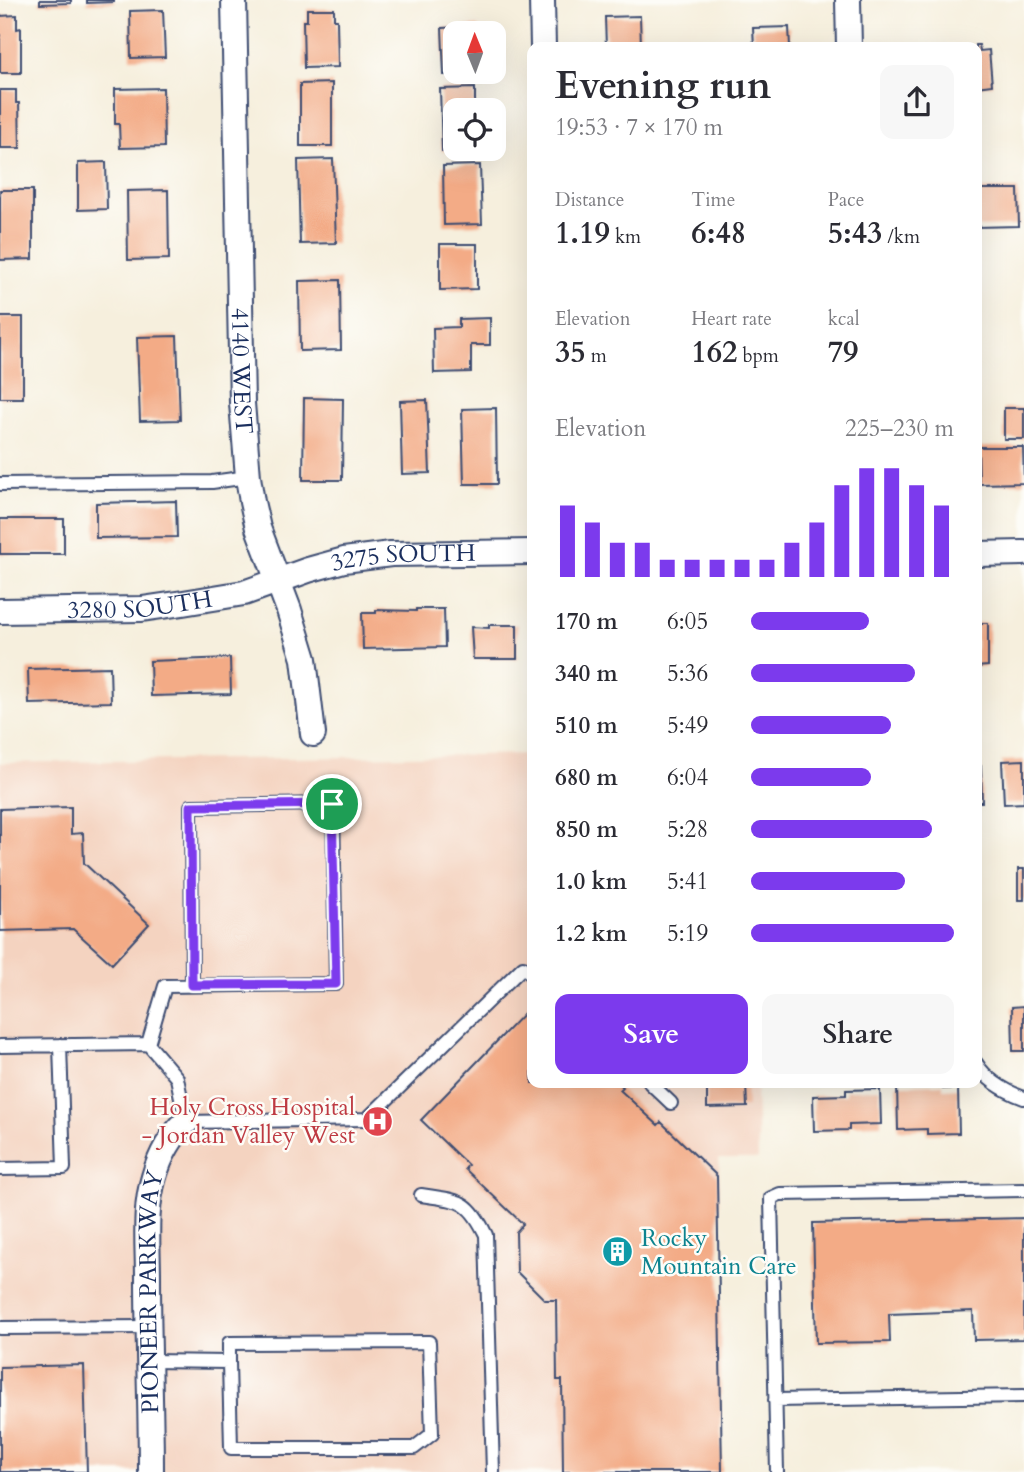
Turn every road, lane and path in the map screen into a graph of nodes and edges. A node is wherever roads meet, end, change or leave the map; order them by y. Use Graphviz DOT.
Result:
graph roads {
  1 [pos="234,0"];
  2 [pos="542,0"];
  3 [pos="848,0"];
  4 [pos="543,42"];
  5 [pos="849,42"];
  6 [pos="248,477"];
  7 [pos="0,484"];
  8 [pos="527,552"];
  9 [pos="1024,553"];
  10 [pos="982,554"];
  11 [pos="278,581"];
  12 [pos="0,611"];
  13 [pos="313,734"];
  14 [pos="527,971"];
  15 [pos="192,985"];
  16 [pos="148,1044"];
  17 [pos="60,1045"];
  18 [pos="0,1046"];
  19 [pos="982,1070"];
  20 [pos="655,1088"];
  21 [pos="1024,1098"];
  22 [pos="671,1103"];
  23 [pos="186,1122"];
  24 [pos="0,1169"];
  25 [pos="1024,1190"];
  26 [pos="421,1195"];
  27 [pos="148,1327"];
  28 [pos="0,1328"];
  29 [pos="150,1361"];
  30 [pos="229,1362"];
  31 [pos="1024,1396"];
  32 [pos="775,1400"];
  33 [pos="151,1472"];
  34 [pos="493,1472"];
  35 [pos="777,1472"];
  1 -- 6 [label="street, 4140 WEST"];
  2 -- 4 [label="street"];
  3 -- 5 [label="street"];
  6 -- 7 [label="lane"];
  6 -- 11 [label="street, 4140 WEST"];
  8 -- 11 [label="street, 3275 SOUTH"];
  9 -- 10 [label="street"];
  11 -- 12 [label="street, 3280 SOUTH"];
  11 -- 13 [label="street, 4140 WEST"];
  14 -- 23 [label="lane"];
  15 -- 15 [label="lane"];
  15 -- 16 [label="lane"];
  16 -- 17 [label="lane"];
  16 -- 23 [label="lane"];
  17 -- 18 [label="lane"];
  17 -- 24 [label="lane"];
  19 -- 21 [label="lane"];
  20 -- 22 [label="lane"];
  23 -- 27 [label="street, PIONEER PARKWAY"];
  25 -- 32 [label="lane"];
  26 -- 34 [label="lane"];
  27 -- 28 [label="lane"];
  27 -- 29 [label="street, PIONEER PARKWAY"];
  29 -- 30 [label="lane"];
  29 -- 33 [label="street, PIONEER PARKWAY"];
  30 -- 30 [label="lane"];
  31 -- 32 [label="lane"];
  32 -- 35 [label="lane"];
}
